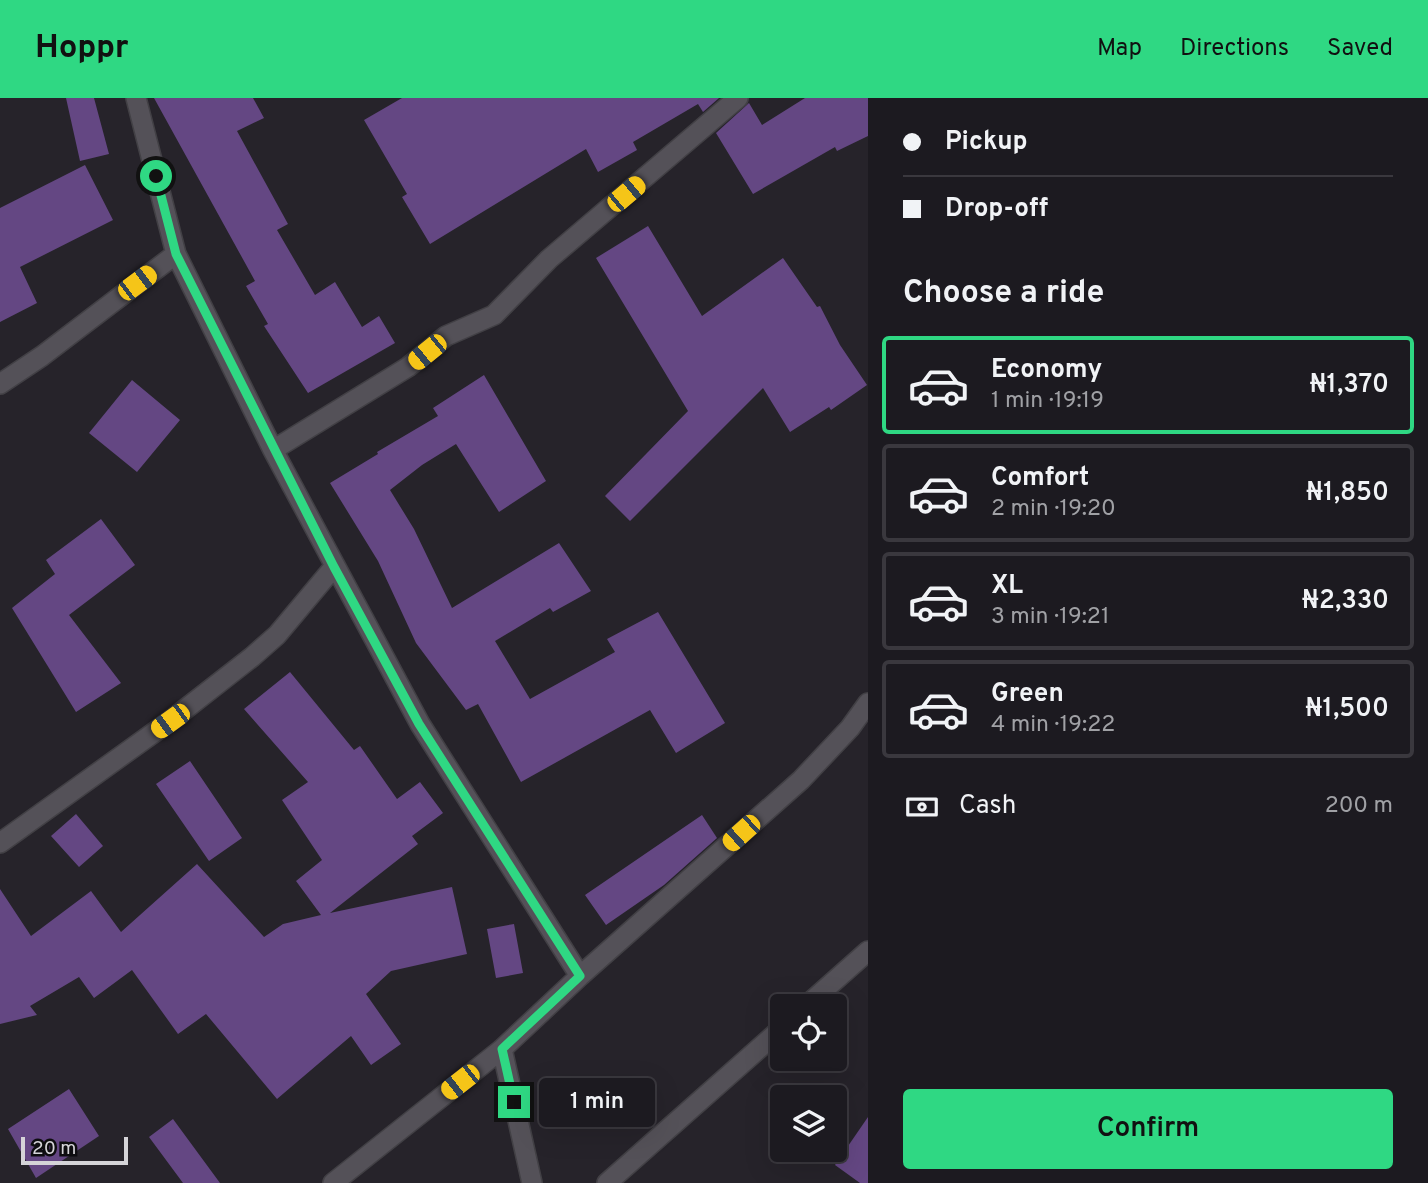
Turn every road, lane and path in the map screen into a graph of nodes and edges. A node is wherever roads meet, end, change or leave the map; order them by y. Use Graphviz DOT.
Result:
graph roads {
  1 [pos="136,98"];
  2 [pos="738,98"];
  3 [pos="176,254"];
  4 [pos="0,384"];
  5 [pos="273,450"];
  6 [pos="334,567"];
  7 [pos="868,703"];
  8 [pos="0,843"];
  9 [pos="868,951"];
  10 [pos="580,976"];
  11 [pos="820,994"];
  12 [pos="770,1039"];
  13 [pos="502,1049"];
  14 [pos="332,1183"];
  15 [pos="532,1183"];
  16 [pos="607,1183"];
  1 -- 3 [label="street"];
  2 -- 5 [label="street"];
  3 -- 4 [label="street"];
  3 -- 5 [label="street"];
  5 -- 6 [label="street"];
  6 -- 8 [label="street"];
  6 -- 10 [label="street"];
  7 -- 10 [label="street"];
  9 -- 11 [label="street"];
  10 -- 13 [label="street"];
  12 -- 16 [label="street"];
  13 -- 14 [label="street"];
  13 -- 15 [label="street"];
}
